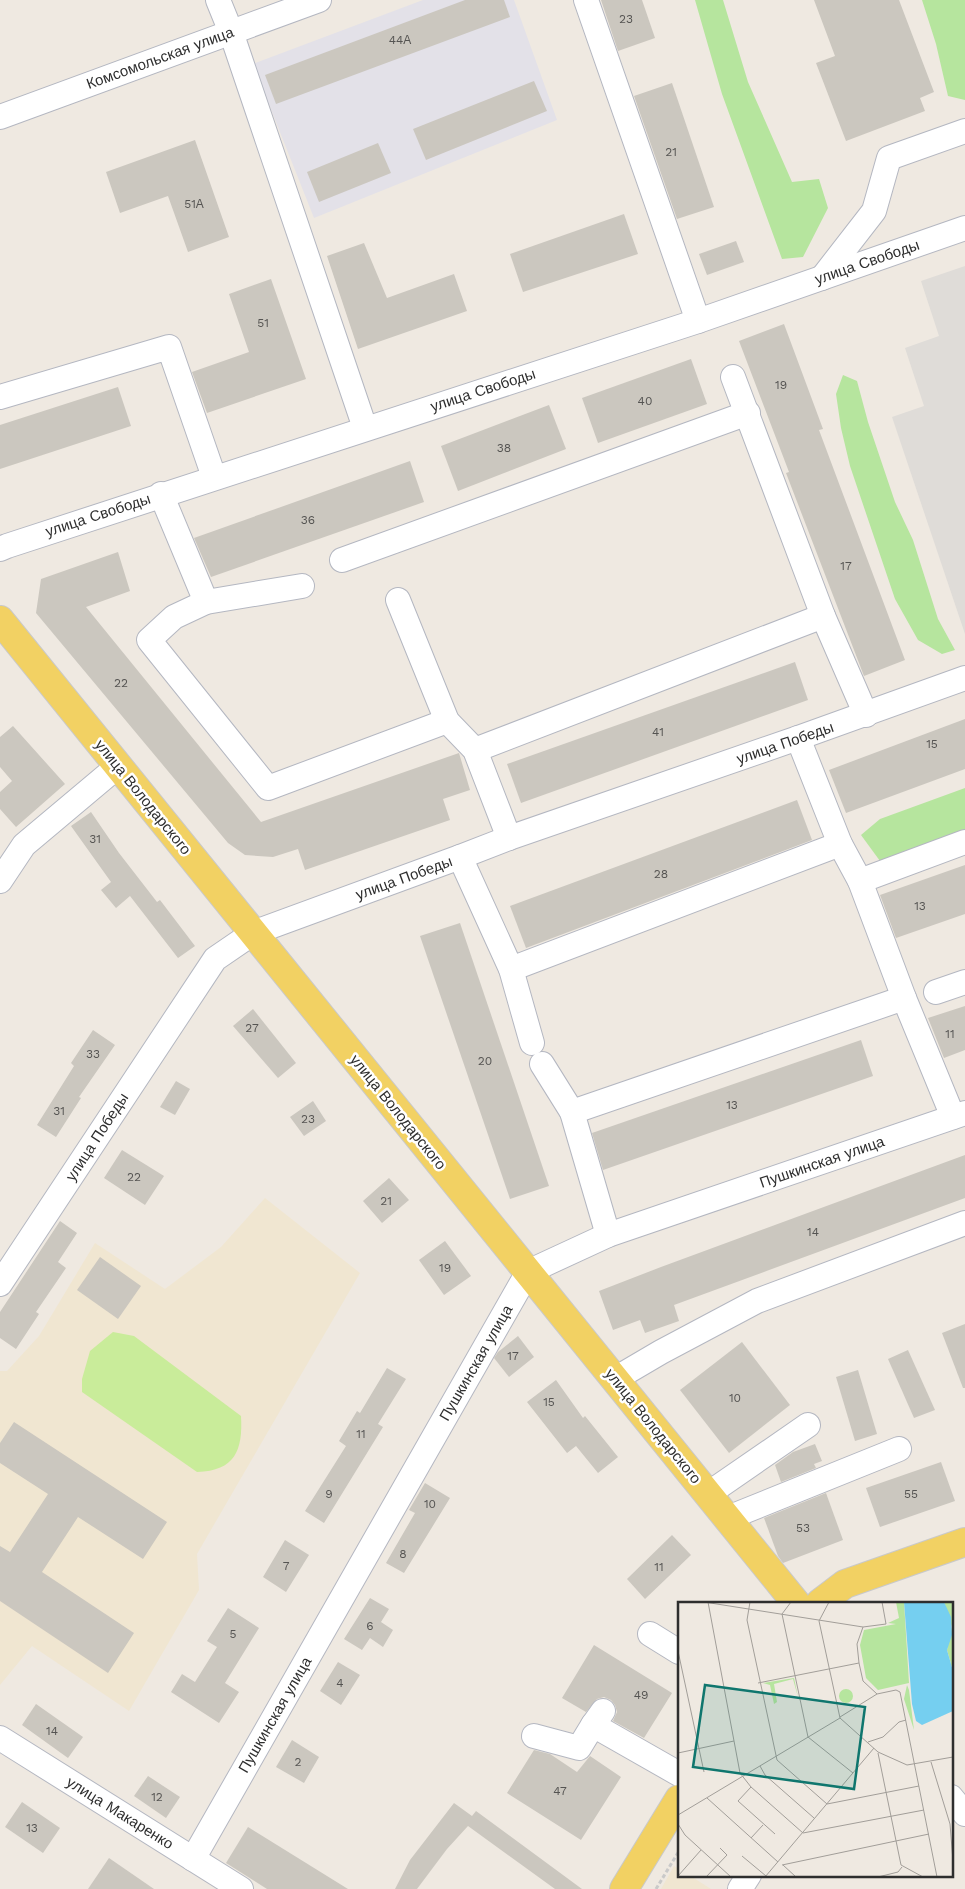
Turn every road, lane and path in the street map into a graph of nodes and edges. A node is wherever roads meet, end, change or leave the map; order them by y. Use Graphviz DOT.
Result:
graph roads {
  1 [pos="218,0"];
  2 [pos="319,0"];
  3 [pos="586,0"];
  4 [pos="231,32"];
  5 [pos="0,116"];
  6 [pos="965,131"];
  7 [pos="965,228"];
  8 [pos="822,278"];
  9 [pos="698,320"];
  10 [pos="733,377"];
  11 [pos="0,397"];
  12 [pos="748,412"];
  13 [pos="365,428"];
  14 [pos="214,477"];
  15 [pos="161,494"];
  16 [pos="0,550"];
  17 [pos="342,560"];
  18 [pos="302,586"];
  19 [pos="398,600"];
  20 [pos="206,602"];
  21 [pos="824,616"];
  22 [pos="0,620"];
  23 [pos="965,678"];
  24 [pos="866,714"];
  25 [pos="447,721"];
  26 [pos="798,738"];
  27 [pos="474,750"];
  28 [pos="118,766"];
  29 [pos="508,838"];
  30 [pos="965,842"];
  31 [pos="840,844"];
  32 [pos="460,857"];
  33 [pos="0,881"];
  34 [pos="860,881"];
  35 [pos="253,933"];
  36 [pos="511,969"];
  37 [pos="965,982"];
  38 [pos="936,992"];
  39 [pos="904,998"];
  40 [pos="532,1043"];
  41 [pos="542,1064"];
  42 [pos="572,1112"];
  43 [pos="959,1115"];
  44 [pos="965,1223"];
  45 [pos="608,1235"];
  46 [pos="528,1272"];
  47 [pos="0,1284"];
  48 [pos="615,1379"];
  49 [pos="808,1425"];
  50 [pos="899,1448"];
  51 [pos="708,1494"];
  52 [pos="728,1518"];
  53 [pos="965,1542"];
  54 [pos="795,1602"];
  55 [pos="821,1602"];
  56 [pos="650,1634"];
  57 [pos="678,1651"];
  58 [pos="534,1736"];
  59 [pos="0,1738"];
  60 [pos="678,1773"];
  61 [pos="952,1798"];
  62 [pos="678,1801"];
  63 [pos="965,1814"];
  64 [pos="678,1853"];
  65 [pos="193,1859"];
  66 [pos="748,1876"];
  67 [pos="241,1889"];
  68 [pos="624,1889"];
  69 [pos="656,1889"];
  70 [pos="740,1889"];
  1 -- 4 [label="street"];
  2 -- 4 [label="street, Комсомольская улица"];
  3 -- 9 [label="street"];
  4 -- 5 [label="street, Комсомольская улица"];
  4 -- 13 [label="street"];
  6 -- 8 [label="street"];
  7 -- 8 [label="street, улица Свободы"];
  8 -- 9 [label="street, улица Свободы"];
  9 -- 13 [label="street, улица Свободы"];
  10 -- 12 [label="street"];
  11 -- 14 [label="street"];
  12 -- 17 [label="street"];
  12 -- 21 [label="street"];
  13 -- 14 [label="street, улица Свободы"];
  14 -- 15 [label="street, улица Свободы"];
  15 -- 16 [label="street, улица Свободы"];
  15 -- 20 [label="street"];
  18 -- 20 [label="street"];
  19 -- 25 [label="street"];
  20 -- 25 [label="street"];
  21 -- 24 [label="street"];
  21 -- 27 [label="street"];
  22 -- 28 [label="main road, улица Володарского"];
  23 -- 24 [label="street, улица Победы"];
  24 -- 26 [label="street, улица Победы"];
  25 -- 27 [label="street"];
  26 -- 29 [label="street, улица Победы"];
  26 -- 31 [label="street"];
  27 -- 29 [label="street"];
  28 -- 33 [label="street"];
  28 -- 35 [label="main road, улица Володарского"];
  29 -- 32 [label="street, улица Победы"];
  30 -- 34 [label="street"];
  31 -- 34 [label="street"];
  31 -- 36 [label="street"];
  32 -- 35 [label="street, улица Победы"];
  32 -- 36 [label="street"];
  34 -- 39 [label="street"];
  35 -- 46 [label="main road, улица Володарского"];
  35 -- 47 [label="street, улица Победы"];
  36 -- 40 [label="street"];
  37 -- 38 [label="street"];
  39 -- 42 [label="street"];
  39 -- 43 [label="street"];
  41 -- 42 [label="street"];
  42 -- 45 [label="street"];
  43 -- 45 [label="street, Пушкинская улица"];
  44 -- 48 [label="street"];
  45 -- 46 [label="street, Пушкинская улица"];
  46 -- 48 [label="main road, улица Володарского"];
  46 -- 65 [label="street, Пушкинская улица"];
  48 -- 51 [label="main road, улица Володарского"];
  49 -- 51 [label="street"];
  50 -- 52 [label="street"];
  51 -- 52 [label="main road, улица Володарского"];
  52 -- 54 [label="main road, улица Володарского"];
  53 -- 55 [label="main road"];
  56 -- 57 [label="street"];
  58 -- 60 [label="street"];
  59 -- 65 [label="street, улица Макаренко"];
  61 -- 63 [label="street"];
  62 -- 68 [label="main road"];
  64 -- 69 [label="path"];
  65 -- 67 [label="street, улица Макаренко"];
  66 -- 70 [label="street"];
}
